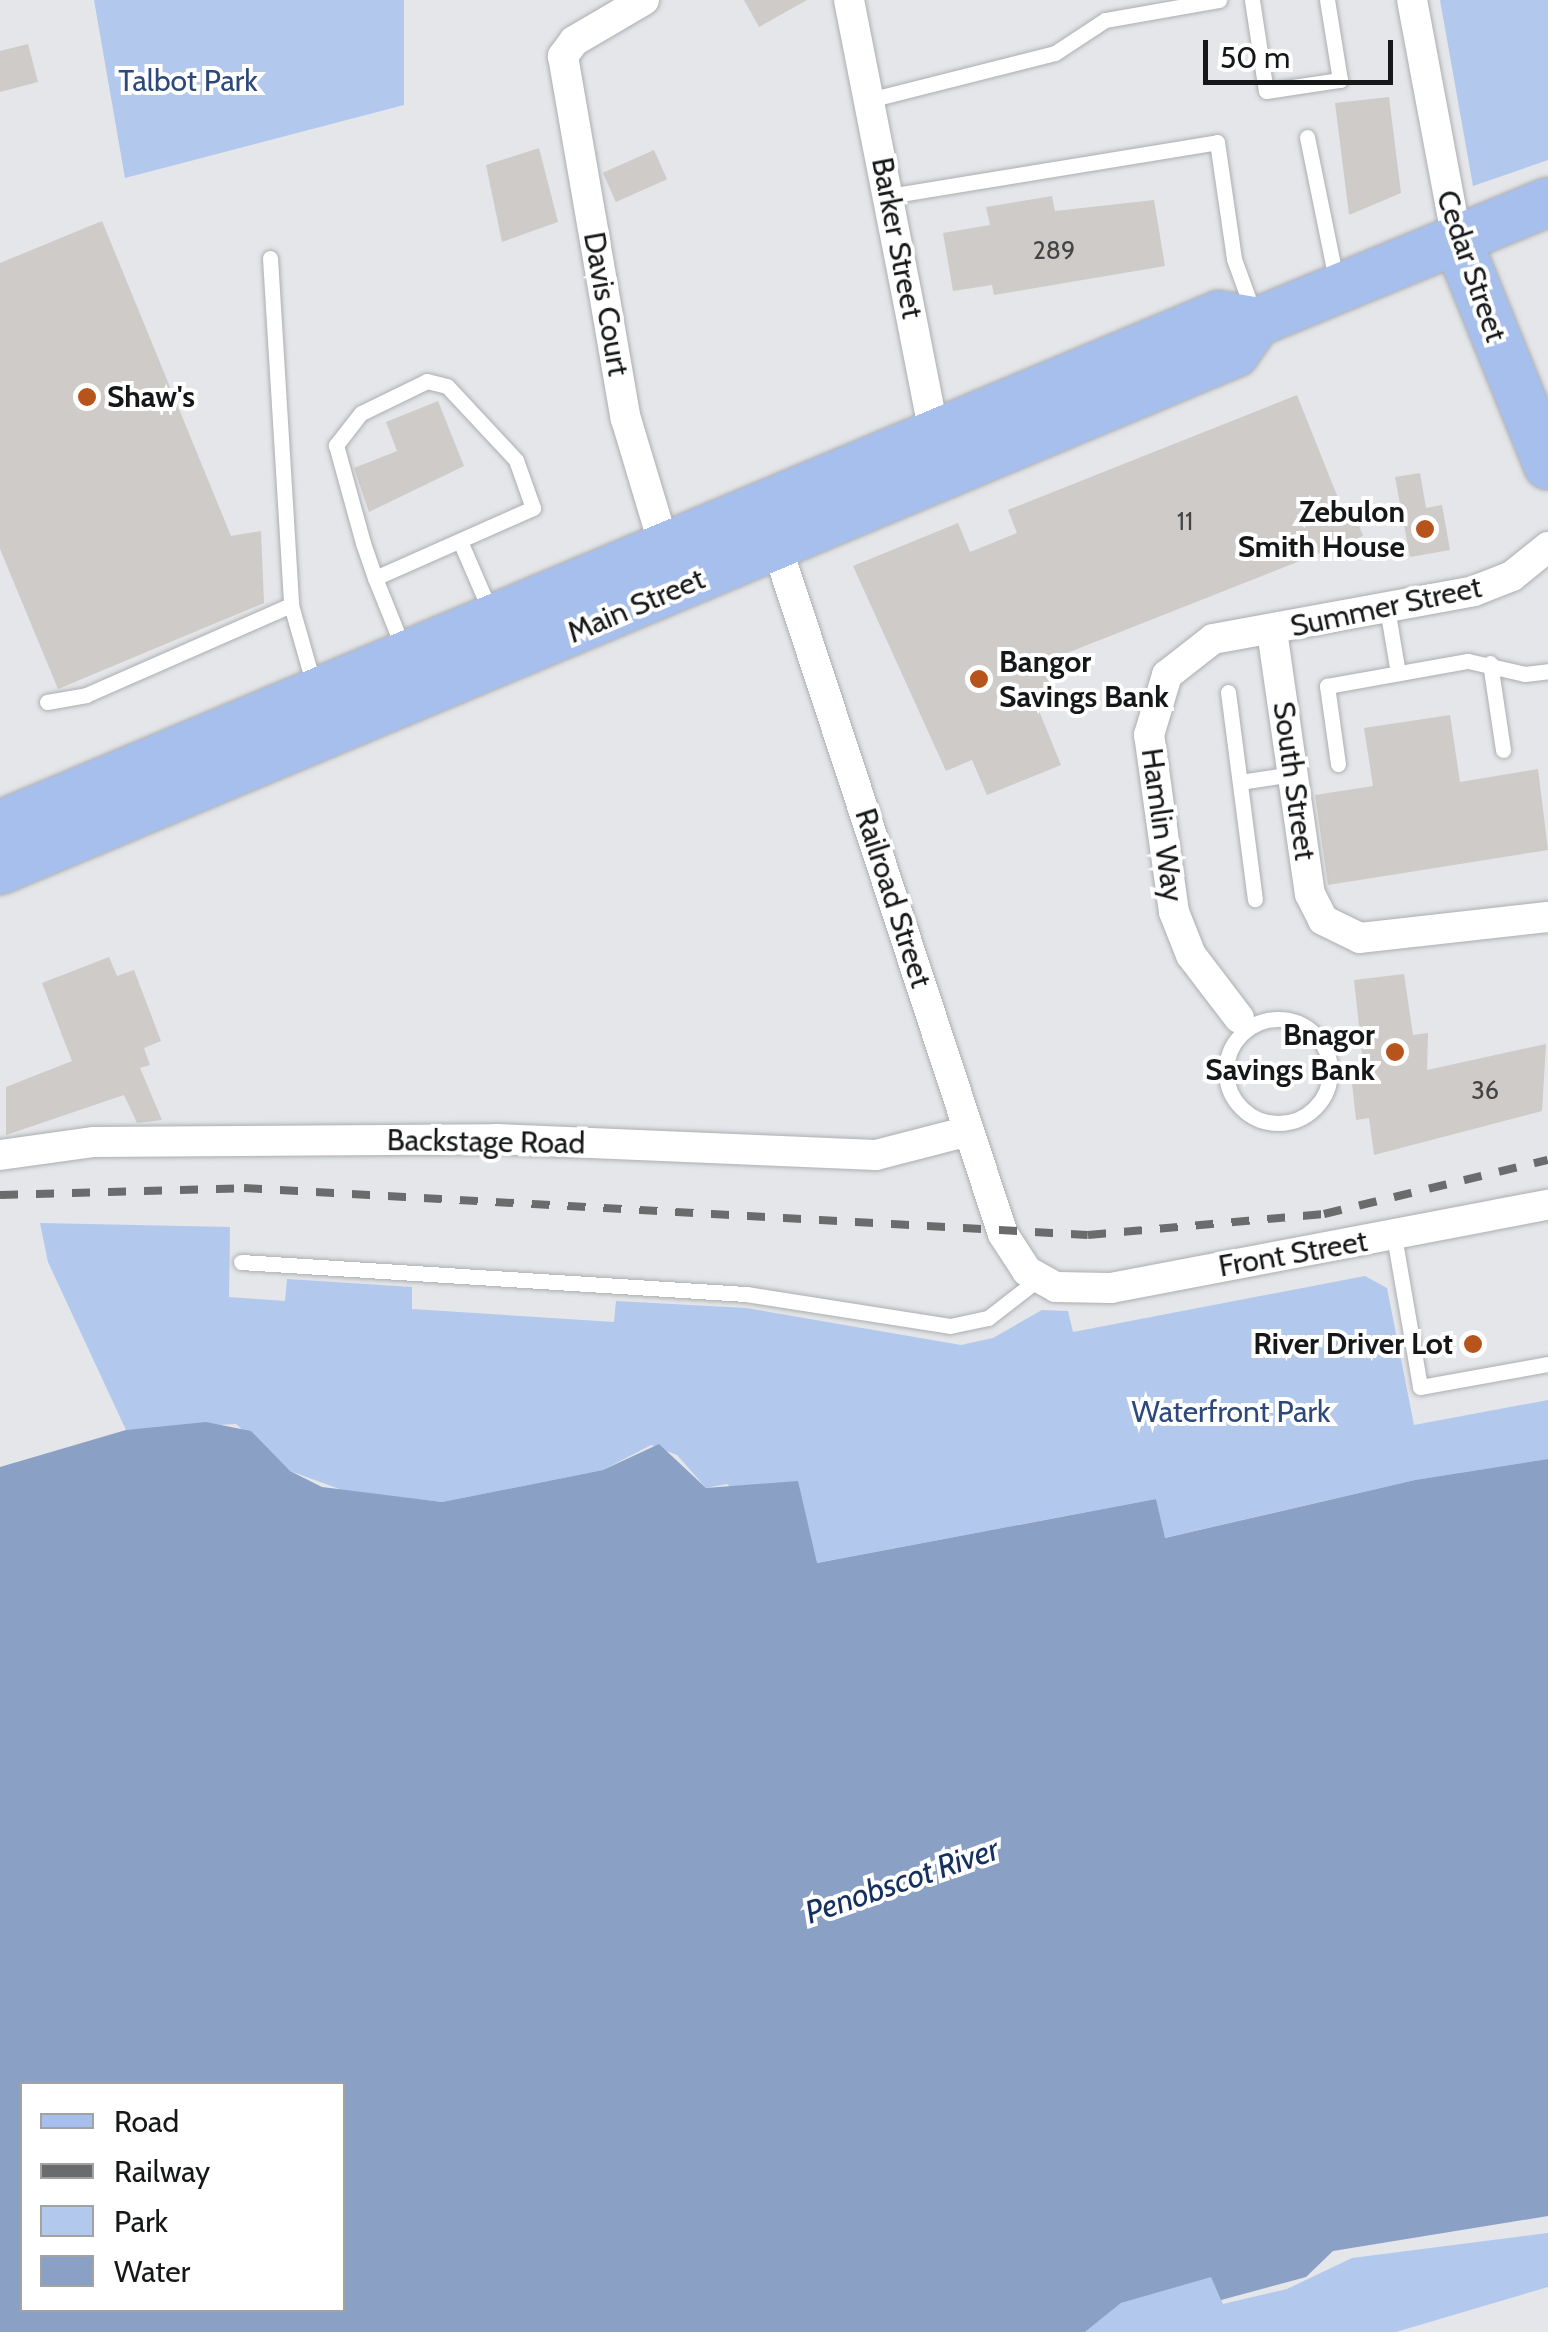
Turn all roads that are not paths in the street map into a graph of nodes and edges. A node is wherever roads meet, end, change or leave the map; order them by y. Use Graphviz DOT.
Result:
graph roads {
  1 [pos="644,0"];
  2 [pos="849,0"];
  3 [pos="1218,0"];
  4 [pos="1252,0"];
  5 [pos="1327,0"];
  6 [pos="1412,0"];
  7 [pos="870,100"];
  8 [pos="1307,137"];
  9 [pos="889,196"];
  10 [pos="1548,202"];
  11 [pos="1456,240"];
  12 [pos="270,258"];
  13 [pos="1338,289"];
  14 [pos="1257,322"];
  15 [pos="940,456"];
  16 [pos="1548,465"];
  17 [pos="771,528"];
  18 [pos="460,541"];
  19 [pos="1548,547"];
  20 [pos="666,549"];
  21 [pos="375,578"];
  22 [pos="292,605"];
  23 [pos="1387,608"];
  24 [pos="1272,631"];
  25 [pos="501,639"];
  26 [pos="1490,663"];
  27 [pos="1548,670"];
  28 [pos="1398,673"];
  29 [pos="414,676"];
  30 [pos="1228,692"];
  31 [pos="47,702"];
  32 [pos="325,713"];
  33 [pos="1503,750"];
  34 [pos="1338,764"];
  35 [pos="1293,774"];
  36 [pos="1240,782"];
  37 [pos="0,826"];
  38 [pos="0,870"];
  39 [pos="1256,898"];
  40 [pos="1548,916"];
  41 [pos="1243,1024"];
  42 [pos="969,1131"];
  43 [pos="0,1155"];
  44 [pos="1548,1206"];
  45 [pos="1394,1236"];
  46 [pos="242,1262"];
  47 [pos="1037,1280"];
  48 [pos="1548,1364"];
  1 -- 20 [label="street, Davis Court"];
  2 -- 7 [label="street, Barker Street"];
  3 -- 7 [label="lane"];
  4 -- 5 [label="lane"];
  6 -- 11 [label="street, Cedar Street"];
  7 -- 9 [label="street, Barker Street"];
  8 -- 13 [label="lane"];
  9 -- 14 [label="lane"];
  9 -- 15 [label="street, Barker Street"];
  10 -- 11 [label="main road, Main Street"];
  11 -- 13 [label="main road, Main Street"];
  11 -- 16 [label="main road, Cedar Street"];
  12 -- 22 [label="lane"];
  13 -- 14 [label="main road, Main Street"];
  14 -- 15 [label="main road, Main Street"];
  15 -- 17 [label="main road, Main Street"];
  17 -- 20 [label="main road, Main Street"];
  17 -- 25 [label="main road, Main Street"];
  17 -- 42 [label="street, Railroad Street"];
  18 -- 21 [label="lane"];
  18 -- 21 [label="lane"];
  18 -- 25 [label="lane"];
  19 -- 23 [label="street, Summer Street"];
  20 -- 25 [label="main road, Main Street"];
  21 -- 29 [label="lane"];
  22 -- 31 [label="lane"];
  22 -- 32 [label="lane"];
  23 -- 24 [label="street, Summer Street"];
  23 -- 28 [label="lane"];
  24 -- 35 [label="street, South Street"];
  24 -- 41 [label="street, Hamlin Way"];
  25 -- 29 [label="main road, Main Street"];
  26 -- 27 [label="lane"];
  26 -- 28 [label="lane"];
  26 -- 33 [label="lane"];
  28 -- 34 [label="lane"];
  29 -- 32 [label="main road, Main Street"];
  30 -- 36 [label="lane"];
  32 -- 37 [label="main road, Main Street"];
  32 -- 38 [label="main road, Main Street"];
  35 -- 36 [label="lane"];
  35 -- 40 [label="street, South Street"];
  36 -- 39 [label="lane"];
  41 -- 41 [label="lane"];
  42 -- 43 [label="street, Backstage Road"];
  42 -- 47 [label="street, Railroad Street"];
  44 -- 45 [label="street, Front Street"];
  45 -- 47 [label="street, Front Street"];
  45 -- 48 [label="lane"];
  46 -- 47 [label="lane"];
}
